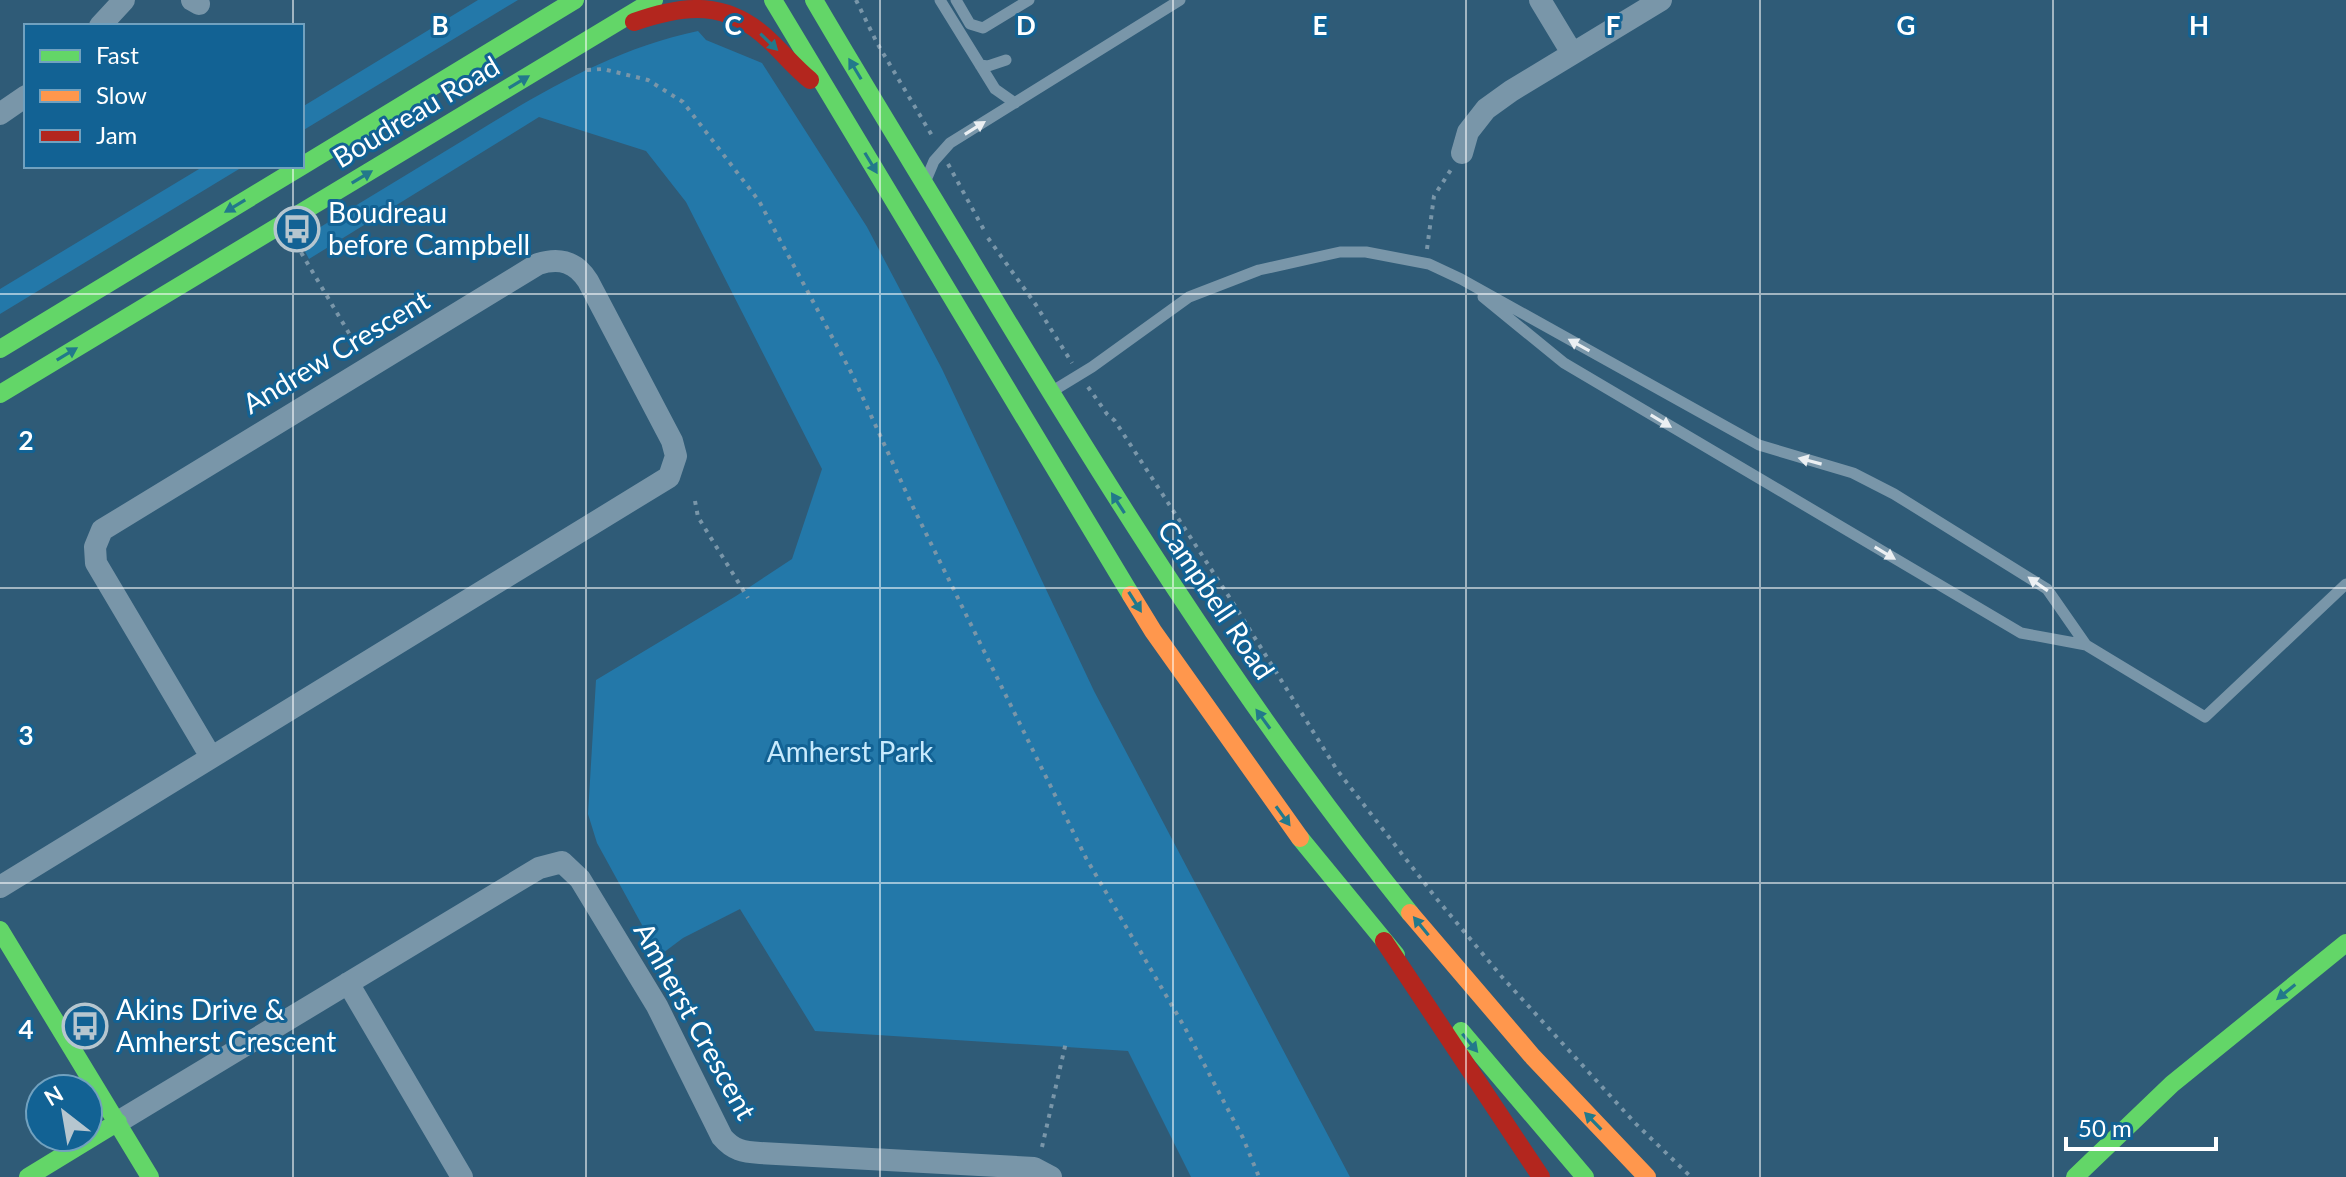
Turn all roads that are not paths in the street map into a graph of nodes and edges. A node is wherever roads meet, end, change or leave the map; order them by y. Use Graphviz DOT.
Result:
graph roads {
  1 [pos="124,0"];
  2 [pos="575,0"];
  3 [pos="654,0"];
  4 [pos="773,0"];
  5 [pos="814,0"];
  6 [pos="828,0"];
  7 [pos="940,0"];
  8 [pos="956,0"];
  9 [pos="1029,0"];
  10 [pos="1180,0"];
  11 [pos="1540,0"];
  12 [pos="1661,0"];
  13 [pos="102,24"];
  14 [pos="595,36"];
  15 [pos="838,41"];
  16 [pos="1572,53"];
  17 [pos="1006,60"];
  18 [pos="980,65"];
  19 [pos="24,97"];
  20 [pos="830,97"];
  21 [pos="1015,103"];
  22 [pos="0,114"];
  23 [pos="1462,153"];
  24 [pos="304,165"];
  25 [pos="299,168"];
  26 [pos="924,184"];
  27 [pos="1461,279"];
  28 [pos="0,349"];
  29 [pos="1050,393"];
  30 [pos="0,394"];
  31 [pos="1020,411"];
  32 [pos="2346,584"];
  33 [pos="2086,645"];
  34 [pos="211,757"];
  35 [pos="0,887"];
  36 [pos="0,930"];
  37 [pos="1384,941"];
  38 [pos="2346,943"];
  39 [pos="348,983"];
  40 [pos="118,1122"];
  41 [pos="28,1177"];
  42 [pos="150,1177"];
  43 [pos="462,1177"];
  44 [pos="1051,1177"];
  45 [pos="1541,1177"];
  46 [pos="1585,1177"];
  47 [pos="1647,1177"];
  48 [pos="2075,1177"];
  1 -- 13 [label="street"];
  2 -- 24 [label="main road, Boudreau Road"];
  3 -- 14 [label="main road, Boudreau Road"];
  4 -- 20 [label="main road"];
  5 -- 15 [label="main road, Campbell Road"];
  6 -- 15 [label="main road"];
  7 -- 18 [label="lane"];
  8 -- 9 [label="lane"];
  10 -- 21 [label="lane"];
  11 -- 16 [label="street"];
  12 -- 16 [label="street"];
  14 -- 20 [label="main road, one-way"];
  30 -- 14 [label="main road, Boudreau Road, one-way"];
  26 -- 15 [label="main road, Campbell Road, one-way"];
  16 -- 23 [label="street"];
  17 -- 18 [label="lane"];
  18 -- 21 [label="lane"];
  19 -- 22 [label="street"];
  20 -- 31 [label="main road, one-way"];
  26 -- 21 [label="lane, one-way"];
  25 -- 28 [label="main road, Boudreau Road, one-way"];
  26 -- 29 [label="main road, Campbell Road"];
  27 -- 29 [label="lane"];
  27 -- 33 [label="lane, one-way"];
  33 -- 27 [label="lane, one-way"];
  29 -- 31 [label="street"];
  47 -- 29 [label="main road, Campbell Road, one-way"];
  31 -- 37 [label="main road, one-way"];
  32 -- 33 [label="lane"];
  34 -- 34 [label="street, Andrew Crescent"];
  34 -- 35 [label="street, Andrew Crescent"];
  36 -- 40 [label="main road"];
  37 -- 45 [label="main road"];
  37 -- 46 [label="main road, one-way"];
  38 -- 48 [label="main road, one-way"];
  39 -- 40 [label="street, Amherst Crescent"];
  39 -- 43 [label="street"];
  39 -- 44 [label="street, Amherst Crescent"];
  40 -- 41 [label="main road"];
  40 -- 42 [label="main road"];
}
